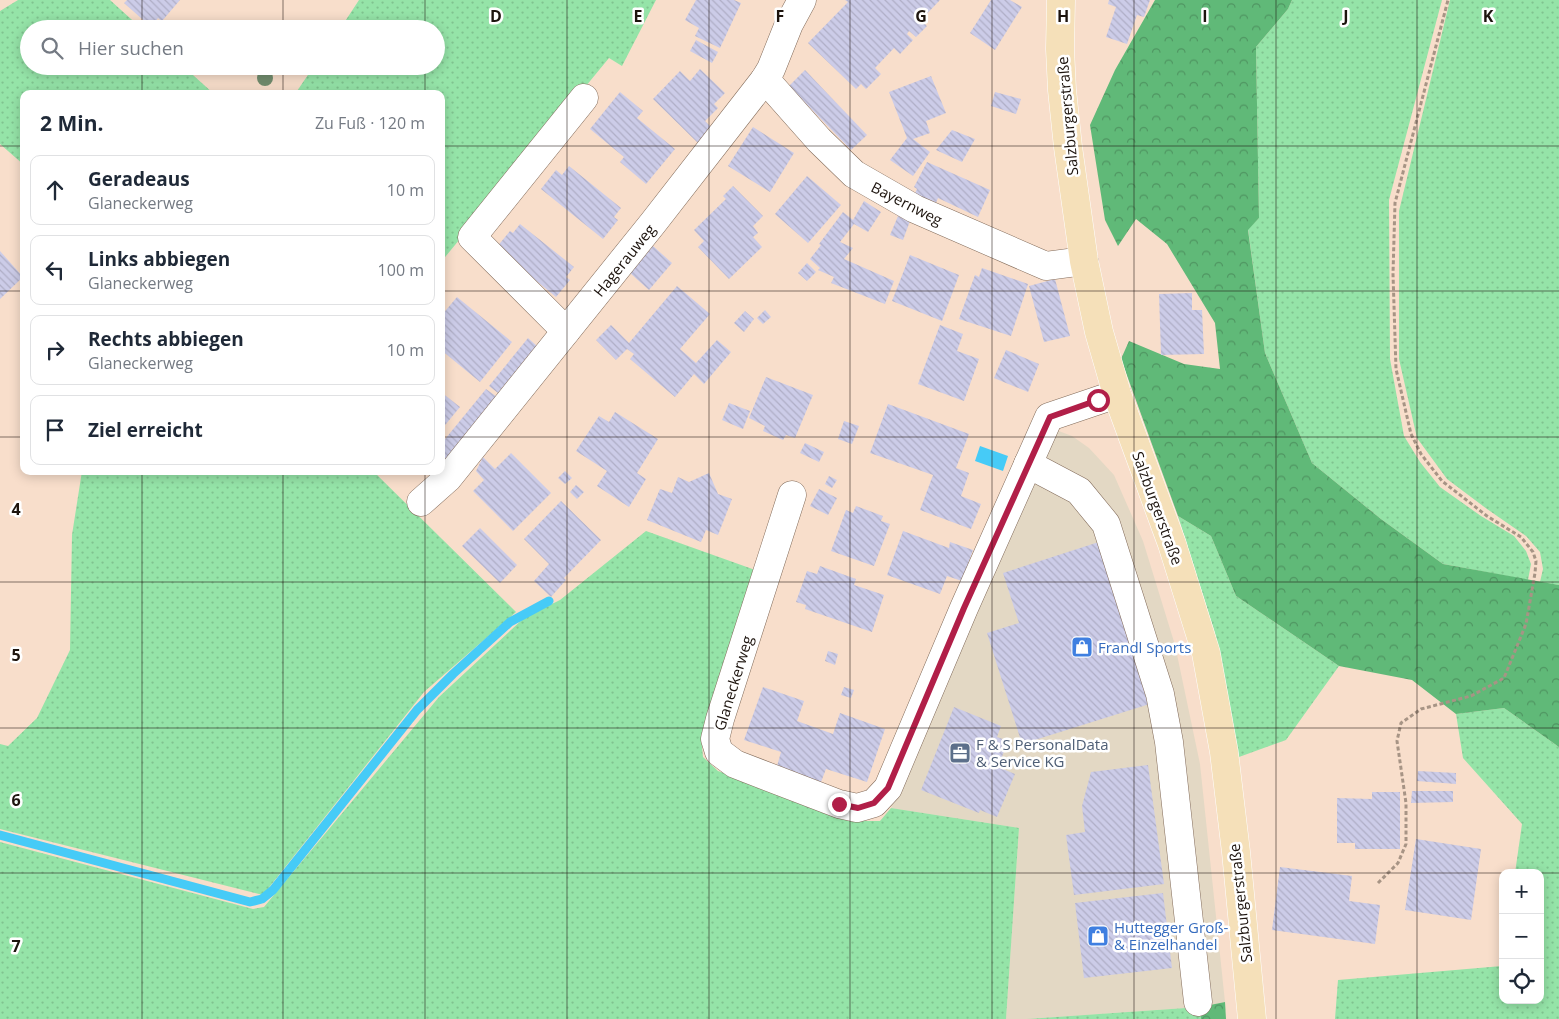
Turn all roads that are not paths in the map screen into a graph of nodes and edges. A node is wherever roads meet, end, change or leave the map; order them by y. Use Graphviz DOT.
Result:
graph roads {
  1 [pos="802,0"];
  2 [pos="1061,0"];
  3 [pos="765,80"];
  4 [pos="584,98"];
  5 [pos="1084,261"];
  6 [pos="566,332"];
  7 [pos="1117,394"];
  8 [pos="1028,464"];
  9 [pos="792,495"];
  10 [pos="421,502"];
  11 [pos="1198,1002"];
  12 [pos="1252,1019"];
  1 -- 3 [label="street, Hagerauweg"];
  2 -- 5 [label="main road, Salzburgerstraße"];
  3 -- 5 [label="street, Bayernweg"];
  3 -- 6 [label="street, Hagerauweg"];
  4 -- 6 [label="street"];
  5 -- 7 [label="main road, Salzburgerstraße"];
  6 -- 10 [label="street, Hagerauweg"];
  7 -- 8 [label="street, Glaneckerweg"];
  7 -- 12 [label="main road, Salzburgerstraße"];
  8 -- 9 [label="street, Glaneckerweg"];
  8 -- 11 [label="street"];
}
